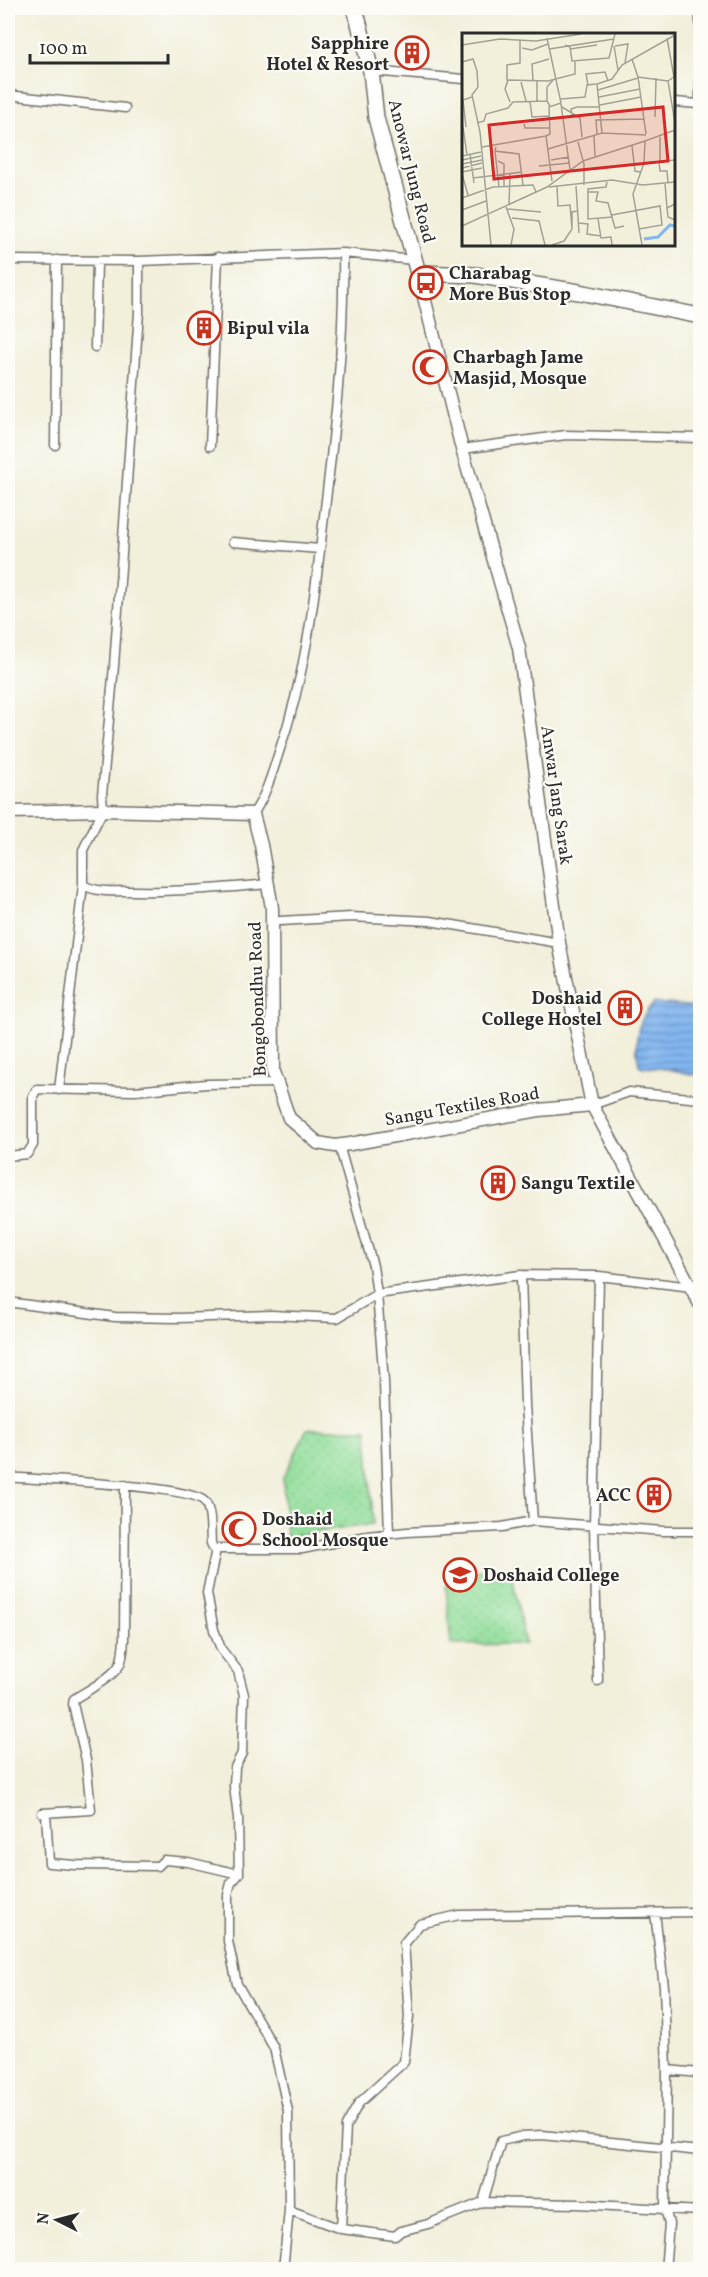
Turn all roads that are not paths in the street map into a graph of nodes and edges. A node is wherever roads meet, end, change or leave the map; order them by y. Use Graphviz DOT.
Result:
graph roads {
  1 [pos="355,8"];
  2 [pos="700,10"];
  3 [pos="371,71"];
  4 [pos="462,79"];
  5 [pos="8,95"];
  6 [pos="675,102"];
  7 [pos="700,106"];
  8 [pos="125,108"];
  9 [pos="343,253"];
  10 [pos="218,257"];
  11 [pos="8,260"];
  12 [pos="57,260"];
  13 [pos="97,261"];
  14 [pos="139,261"];
  15 [pos="416,266"];
  16 [pos="700,316"];
  17 [pos="94,347"];
  18 [pos="700,438"];
  19 [pos="55,445"];
  20 [pos="210,446"];
  21 [pos="462,449"];
  22 [pos="233,542"];
  23 [pos="320,549"];
  24 [pos="103,810"];
  25 [pos="8,812"];
  26 [pos="253,814"];
  27 [pos="268,884"];
  28 [pos="83,885"];
  29 [pos="279,921"];
  30 [pos="559,943"];
  31 [pos="277,1083"];
  32 [pos="59,1090"];
  33 [pos="700,1099"];
  34 [pos="592,1105"];
  35 [pos="339,1145"];
  36 [pos="8,1156"];
  37 [pos="521,1275"];
  38 [pos="599,1276"];
  39 [pos="692,1287"];
  40 [pos="376,1294"];
  41 [pos="8,1302"];
  42 [pos="700,1304"];
  43 [pos="8,1477"];
  44 [pos="125,1485"];
  45 [pos="533,1521"];
  46 [pos="594,1526"];
  47 [pos="700,1531"];
  48 [pos="389,1534"];
  49 [pos="216,1549"];
  50 [pos="598,1681"];
  51 [pos="239,1874"];
  52 [pos="700,1912"];
  53 [pos="655,1913"];
  54 [pos="667,2070"];
  55 [pos="700,2073"];
  56 [pos="665,2149"];
  57 [pos="700,2151"];
  58 [pos="483,2202"];
  59 [pos="665,2208"];
  60 [pos="290,2210"];
  61 [pos="700,2211"];
  62 [pos="341,2229"];
  63 [pos="283,2270"];
  64 [pos="665,2270"];
  1 -- 3 [label="highway, Anowar Jung Road"];
  2 -- 7 [label="street"];
  3 -- 4 [label="street"];
  3 -- 15 [label="highway, Anowar Jung Road"];
  5 -- 8 [label="street"];
  6 -- 7 [label="street"];
  9 -- 10 [label="street"];
  9 -- 15 [label="street"];
  9 -- 23 [label="street"];
  10 -- 14 [label="street"];
  10 -- 20 [label="street"];
  11 -- 12 [label="street"];
  12 -- 13 [label="street"];
  12 -- 19 [label="street"];
  13 -- 14 [label="street"];
  13 -- 17 [label="street"];
  14 -- 24 [label="street"];
  15 -- 16 [label="highway"];
  15 -- 21 [label="main road, Anwar Jang Sarak"];
  18 -- 21 [label="street"];
  21 -- 30 [label="main road, Anwar Jang Sarak"];
  22 -- 23 [label="street"];
  23 -- 26 [label="street"];
  24 -- 25 [label="main road"];
  24 -- 26 [label="main road"];
  24 -- 28 [label="street"];
  26 -- 27 [label="main road, Bongobondhu Road"];
  27 -- 28 [label="street"];
  27 -- 31 [label="main road, Bongobondhu Road"];
  28 -- 32 [label="street"];
  29 -- 30 [label="street"];
  30 -- 34 [label="main road, Anwar Jang Sarak"];
  31 -- 32 [label="street"];
  31 -- 35 [label="main road, Bongobondhu Road"];
  32 -- 36 [label="street"];
  33 -- 34 [label="street"];
  34 -- 35 [label="main road, Sangu Textiles Road"];
  34 -- 39 [label="main road, Anwar Jang Sarak"];
  35 -- 40 [label="street"];
  37 -- 38 [label="street"];
  37 -- 40 [label="street"];
  37 -- 45 [label="street"];
  38 -- 39 [label="street"];
  38 -- 46 [label="street"];
  39 -- 42 [label="main road, Anwar Jang Sarak"];
  40 -- 41 [label="street"];
  40 -- 48 [label="street"];
  43 -- 44 [label="street"];
  44 -- 49 [label="street"];
  44 -- 51 [label="street"];
  45 -- 46 [label="street"];
  45 -- 48 [label="street"];
  46 -- 47 [label="street"];
  46 -- 50 [label="street"];
  48 -- 49 [label="street"];
  49 -- 51 [label="street"];
  51 -- 60 [label="street"];
  52 -- 53 [label="street"];
  53 -- 54 [label="street"];
  53 -- 62 [label="street"];
  54 -- 55 [label="street"];
  54 -- 56 [label="street"];
  56 -- 57 [label="street"];
  56 -- 58 [label="street"];
  56 -- 59 [label="street"];
  58 -- 59 [label="street"];
  58 -- 62 [label="street"];
  59 -- 61 [label="street"];
  59 -- 64 [label="street"];
  60 -- 62 [label="street"];
  60 -- 63 [label="street"];
}
